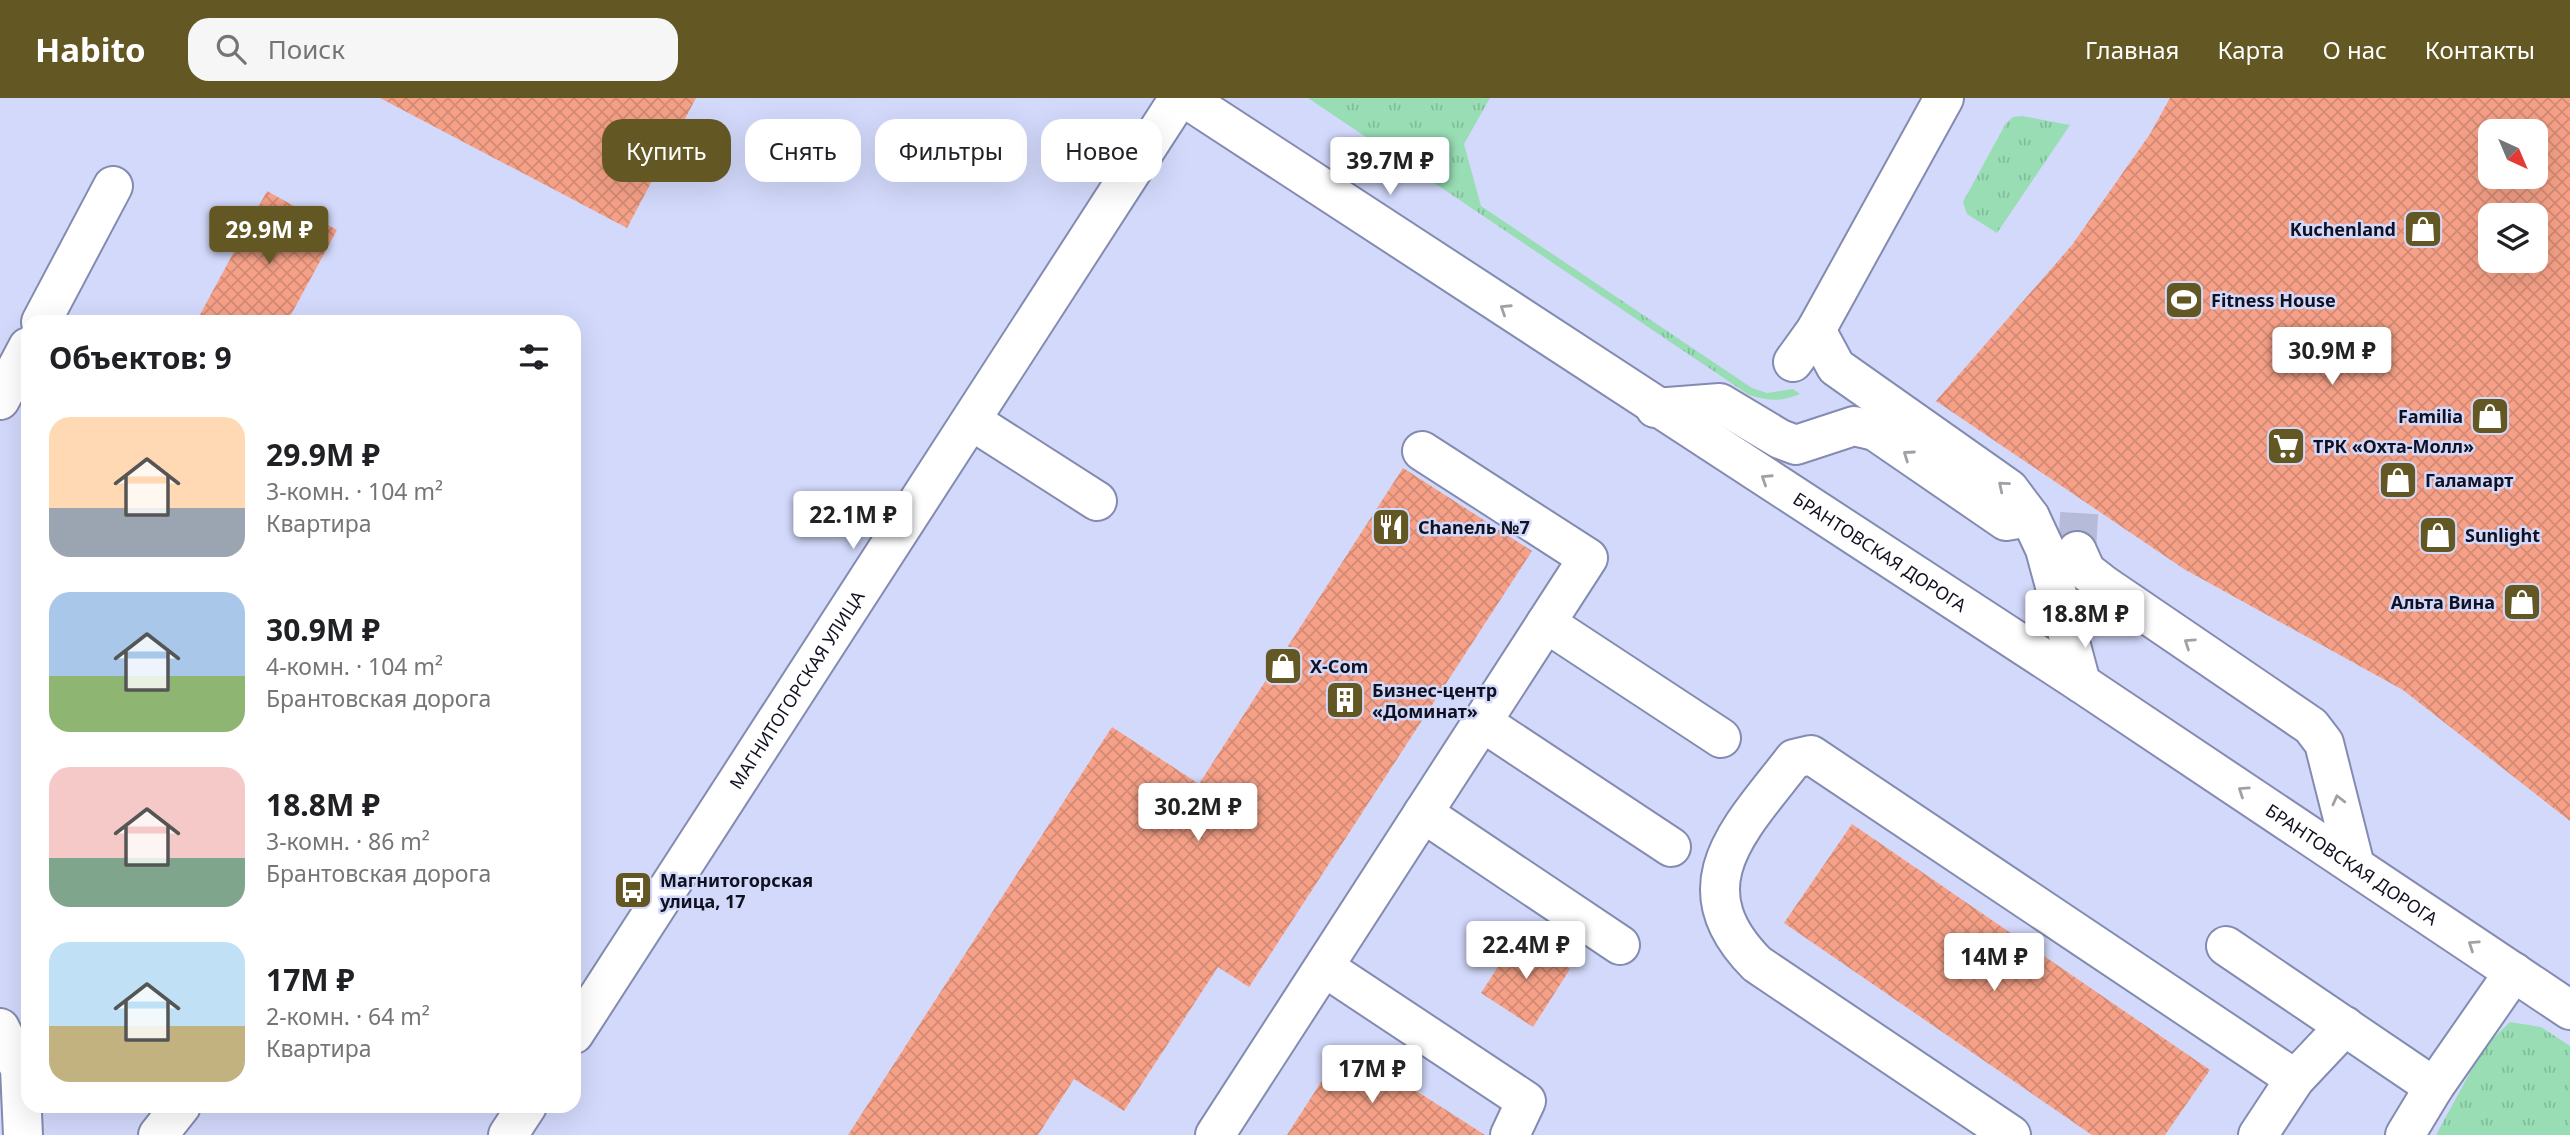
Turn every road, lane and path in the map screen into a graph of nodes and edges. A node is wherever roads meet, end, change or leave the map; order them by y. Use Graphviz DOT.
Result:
graph roads {
  1 [pos="1179,98"];
  2 [pos="1185,98"];
  3 [pos="1944,98"];
  4 [pos="113,186"];
  5 [pos="45,315"];
  6 [pos="1816,330"];
  7 [pos="21,360"];
  8 [pos="1793,362"];
  9 [pos="0,400"];
  10 [pos="1655,408"];
  11 [pos="972,421"];
  12 [pos="1422,451"];
  13 [pos="1097,501"];
  14 [pos="2030,517"];
  15 [pos="2077,551"];
  16 [pos="1546,623"];
  17 [pos="2081,683"];
  18 [pos="1482,722"];
  19 [pos="1721,738"];
  20 [pos="1423,813"];
  21 [pos="1671,847"];
  22 [pos="2355,866"];
  23 [pos="1620,945"];
  24 [pos="2226,946"];
  25 [pos="1324,967"];
  26 [pos="2514,972"];
  27 [pos="2570,1010"];
  28 [pos="581,1023"];
  29 [pos="2345,1026"];
  30 [pos="0,1028"];
  31 [pos="10,1077"];
  32 [pos="2295,1079"];
  33 [pos="2434,1087"];
  34 [pos="175,1113"];
  35 [pos="522,1113"];
  36 [pos="23,1135"];
  37 [pos="158,1135"];
  38 [pos="508,1135"];
  39 [pos="1215,1135"];
  40 [pos="1510,1135"];
  41 [pos="2011,1135"];
  42 [pos="2258,1135"];
  43 [pos="2405,1135"];
  1 -- 11 [label="street, МАГНИТОГОРСКАЯ УЛИЦА"];
  10 -- 2 [label="street, БРАНТОВСКАЯ ДОРОГА, one-way"];
  3 -- 6 [label="street"];
  4 -- 5 [label="street"];
  6 -- 8 [label="street"];
  14 -- 6 [label="street, one-way"];
  7 -- 9 [label="street"];
  14 -- 10 [label="street, one-way"];
  17 -- 10 [label="street, БРАНТОВСКАЯ ДОРОГА, one-way"];
  11 -- 13 [label="street"];
  11 -- 28 [label="street, МАГНИТОГОРСКАЯ УЛИЦА"];
  12 -- 16 [label="street"];
  14 -- 17 [label="street"];
  22 -- 15 [label="street, one-way"];
  16 -- 18 [label="street"];
  16 -- 19 [label="street"];
  22 -- 17 [label="street, БРАНТОВСКАЯ ДОРОГА, one-way"];
  18 -- 20 [label="street"];
  18 -- 21 [label="street"];
  20 -- 23 [label="street"];
  20 -- 25 [label="street"];
  26 -- 22 [label="street, БРАНТОВСКАЯ ДОРОГА, one-way"];
  24 -- 29 [label="street"];
  25 -- 39 [label="street"];
  25 -- 40 [label="street"];
  26 -- 27 [label="street, БРАНТОВСКАЯ ДОРОГА"];
  26 -- 33 [label="street"];
  29 -- 32 [label="street"];
  29 -- 33 [label="street"];
  30 -- 31 [label="street"];
  31 -- 36 [label="street"];
  32 -- 41 [label="street"];
  32 -- 42 [label="street"];
  33 -- 43 [label="street"];
  34 -- 37 [label="street"];
  35 -- 38 [label="street"];
}
